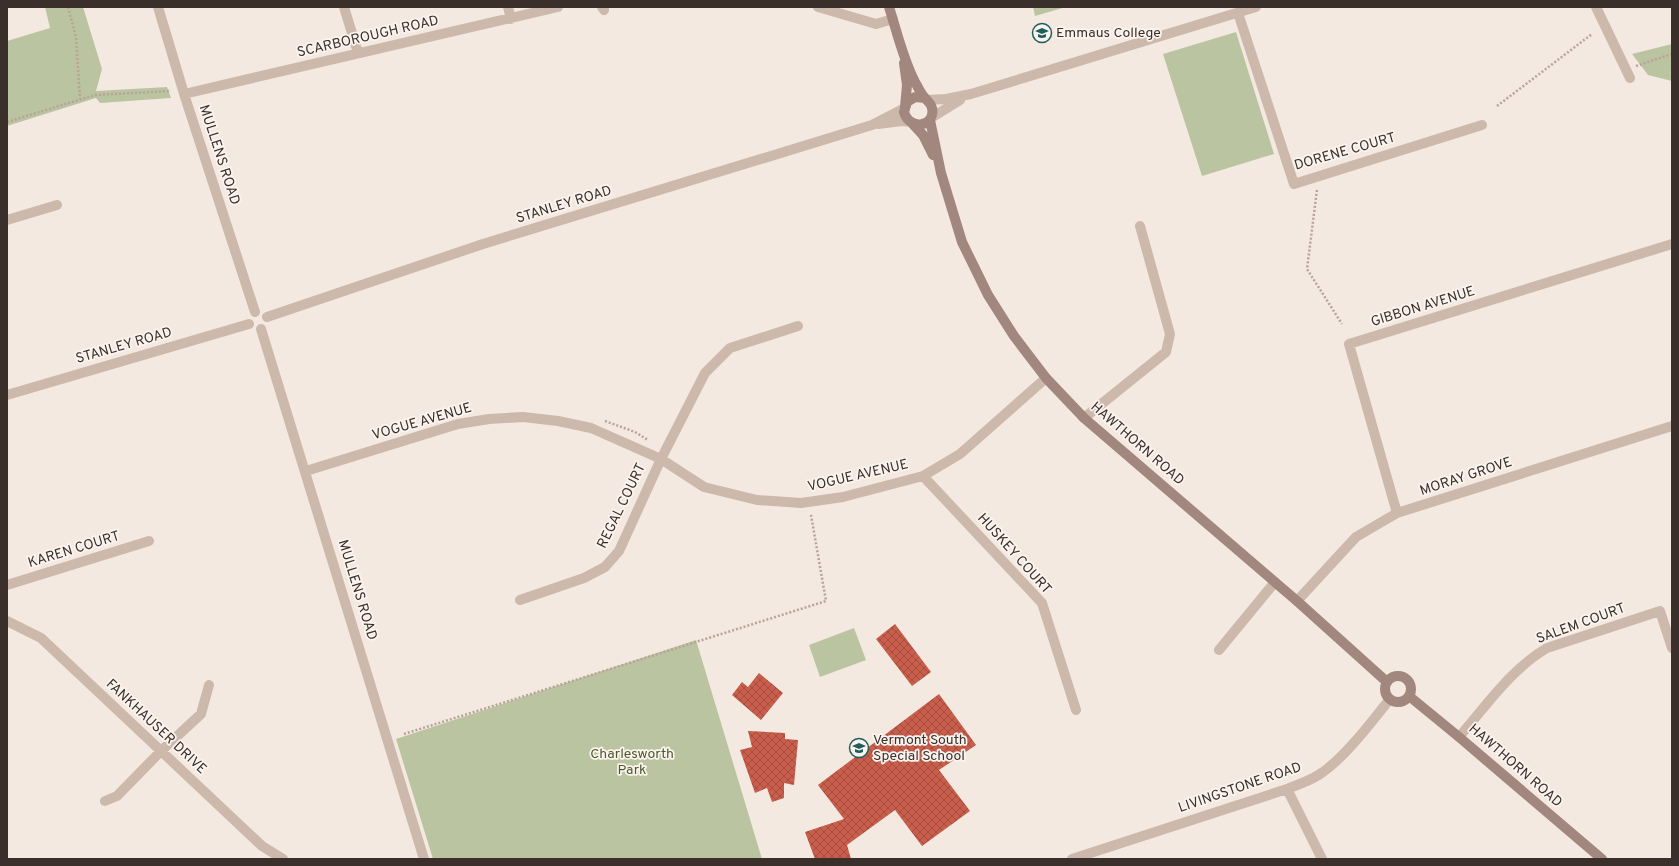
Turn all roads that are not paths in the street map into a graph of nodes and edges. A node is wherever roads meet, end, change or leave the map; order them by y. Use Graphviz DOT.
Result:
graph roads {
  1 [pos="158,7"];
  2 [pos="344,7"];
  3 [pos="508,7"];
  4 [pos="558,7"];
  5 [pos="818,7"];
  6 [pos="889,7"];
  7 [pos="1256,7"];
  8 [pos="1596,7"];
  9 [pos="1238,13"];
  10 [pos="511,19"];
  11 [pos="893,19"];
  12 [pos="902,49"];
  13 [pos="358,53"];
  14 [pos="1629,74"];
  15 [pos="184,94"];
  16 [pos="971,94"];
  17 [pos="926,99"];
  18 [pos="905,107"];
  19 [pos="930,118"];
  20 [pos="912,123"];
  21 [pos="872,124"];
  22 [pos="1482,125"];
  23 [pos="941,173"];
  24 [pos="57,206"];
  25 [pos="7,220"];
  26 [pos="1140,226"];
  27 [pos="1672,244"];
  28 [pos="254,312"];
  29 [pos="267,317"];
  30 [pos="249,324"];
  31 [pos="798,326"];
  32 [pos="261,329"];
  33 [pos="1046,378"];
  34 [pos="7,395"];
  35 [pos="1084,418"];
  36 [pos="1672,426"];
  37 [pos="661,459"];
  38 [pos="306,472"];
  39 [pos="923,476"];
  40 [pos="1397,513"];
  41 [pos="149,541"];
  42 [pos="1275,582"];
  43 [pos="7,585"];
  44 [pos="520,600"];
  45 [pos="1297,601"];
  46 [pos="7,621"];
  47 [pos="1672,648"];
  48 [pos="1219,650"];
  49 [pos="1387,682"];
  50 [pos="209,685"];
  51 [pos="1409,696"];
  52 [pos="1390,699"];
  53 [pos="1076,710"];
  54 [pos="1459,737"];
  55 [pos="161,751"];
  56 [pos="1287,790"];
  57 [pos="105,801"];
  58 [pos="1102,854"];
  59 [pos="283,859"];
  60 [pos="424,859"];
  61 [pos="1072,859"];
  62 [pos="1322,859"];
  63 [pos="1602,859"];
  1 -- 15 [label="street, MULLENS ROAD"];
  2 -- 13 [label="street"];
  3 -- 10 [label="street"];
  4 -- 10 [label="street, SCARBOROUGH ROAD"];
  5 -- 11 [label="street"];
  6 -- 11 [label="main road"];
  7 -- 9 [label="street"];
  8 -- 14 [label="street"];
  9 -- 16 [label="street"];
  9 -- 22 [label="street, DORENE COURT"];
  10 -- 13 [label="street, SCARBOROUGH ROAD"];
  11 -- 12 [label="main road"];
  12 -- 17 [label="main road"];
  12 -- 18 [label="main road"];
  13 -- 15 [label="street, SCARBOROUGH ROAD"];
  15 -- 28 [label="street, MULLENS ROAD"];
  16 -- 17 [label="street"];
  16 -- 19 [label="street"];
  17 -- 18 [label="main road"];
  17 -- 19 [label="main road"];
  18 -- 20 [label="main road"];
  18 -- 21 [label="street, STANLEY ROAD"];
  19 -- 20 [label="main road"];
  19 -- 23 [label="main road, HAWTHORN ROAD"];
  20 -- 21 [label="street, STANLEY ROAD"];
  20 -- 23 [label="main road, HAWTHORN ROAD"];
  21 -- 29 [label="street, STANLEY ROAD"];
  23 -- 33 [label="main road, HAWTHORN ROAD"];
  24 -- 25 [label="street"];
  26 -- 35 [label="street"];
  27 -- 40 [label="street, GIBBON AVENUE"];
  28 -- 29 [label="street"];
  28 -- 30 [label="street"];
  29 -- 32 [label="street"];
  30 -- 32 [label="street"];
  30 -- 34 [label="street, STANLEY ROAD"];
  31 -- 37 [label="street, REGAL COURT"];
  32 -- 38 [label="street, MULLENS ROAD"];
  33 -- 35 [label="main road, HAWTHORN ROAD"];
  33 -- 39 [label="street, VOGUE AVENUE"];
  35 -- 42 [label="main road, HAWTHORN ROAD"];
  36 -- 40 [label="street, MORAY GROVE"];
  37 -- 38 [label="street, VOGUE AVENUE"];
  37 -- 39 [label="street, VOGUE AVENUE"];
  37 -- 44 [label="street, REGAL COURT"];
  38 -- 60 [label="street, MULLENS ROAD"];
  39 -- 53 [label="street, HUSKEY COURT"];
  40 -- 45 [label="street, MORAY GROVE"];
  41 -- 43 [label="street, KAREN COURT"];
  42 -- 45 [label="main road, HAWTHORN ROAD"];
  42 -- 48 [label="street"];
  45 -- 49 [label="main road, HAWTHORN ROAD"];
  46 -- 55 [label="street, FANKHAUSER DRIVE"];
  47 -- 54 [label="street, SALEM COURT"];
  49 -- 51 [label="main road"];
  49 -- 52 [label="main road"];
  50 -- 55 [label="street"];
  51 -- 52 [label="main road"];
  51 -- 54 [label="main road, HAWTHORN ROAD"];
  52 -- 56 [label="street, LIVINGSTONE ROAD"];
  54 -- 63 [label="main road, HAWTHORN ROAD"];
  55 -- 57 [label="street"];
  55 -- 59 [label="street, FANKHAUSER DRIVE"];
  56 -- 58 [label="street, LIVINGSTONE ROAD"];
  56 -- 62 [label="street"];
  58 -- 61 [label="street, LIVINGSTONE ROAD"];
}
